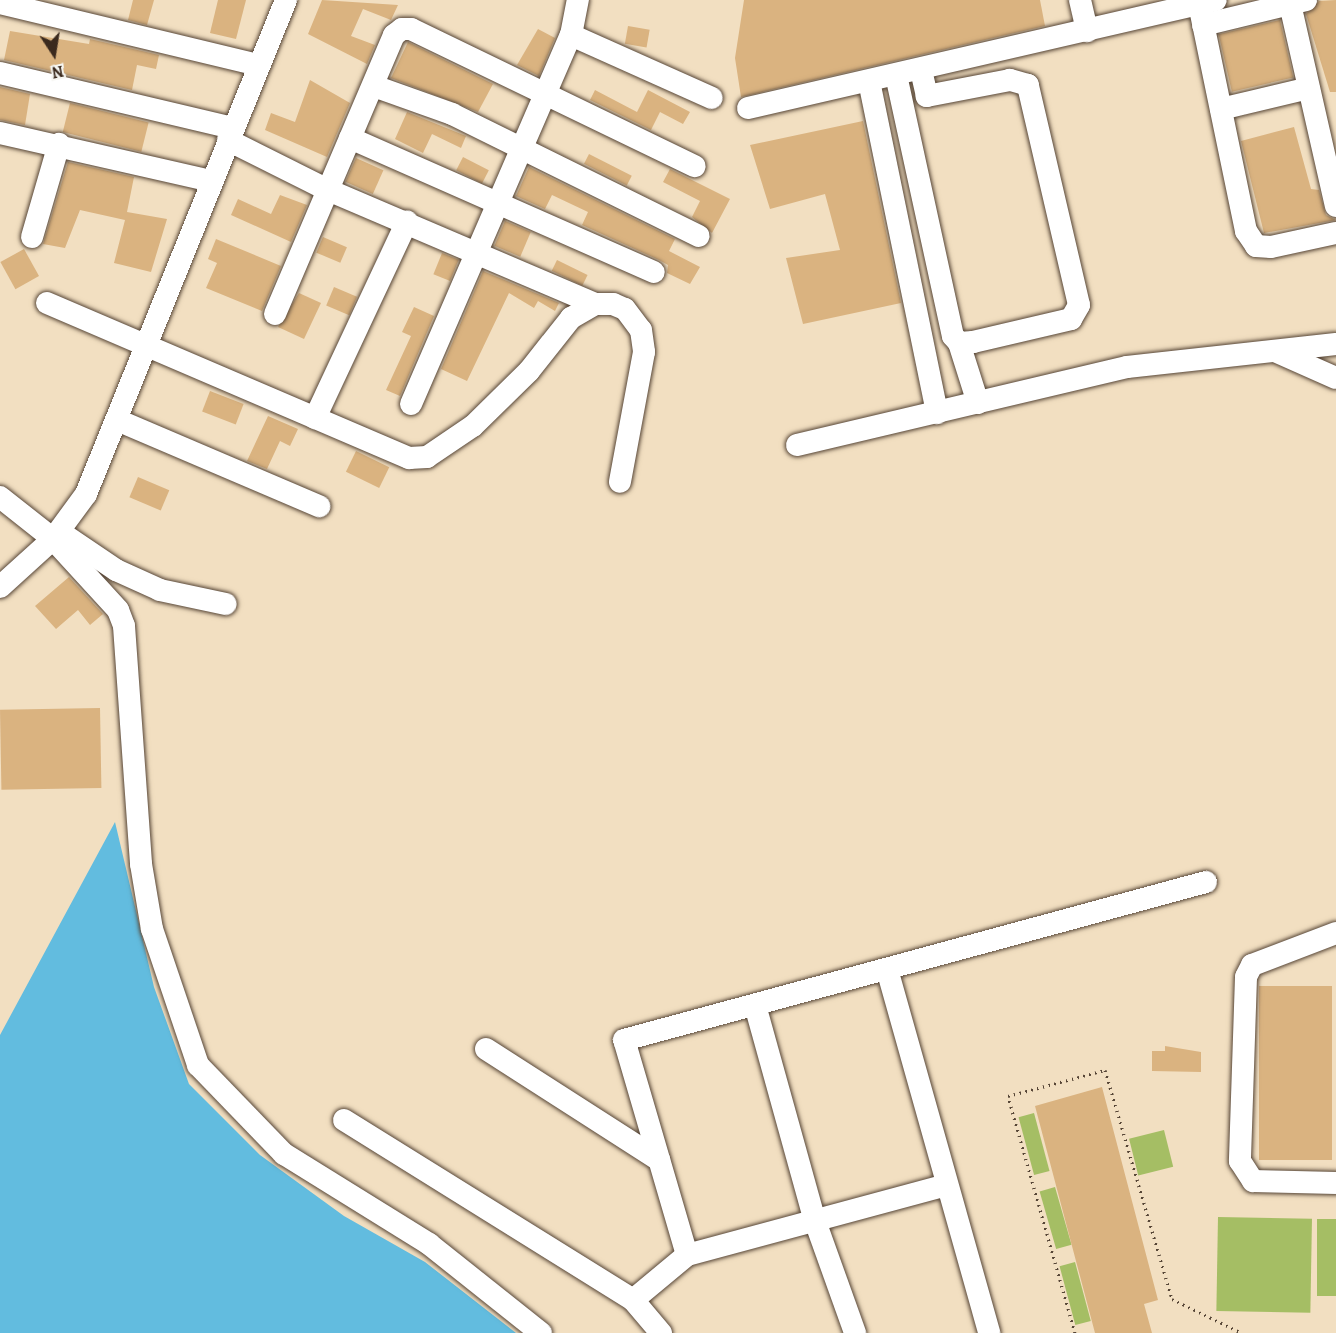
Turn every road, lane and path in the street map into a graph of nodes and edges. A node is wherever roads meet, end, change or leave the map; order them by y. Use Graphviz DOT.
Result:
graph roads {
  1 [pos="286,0"];
  2 [pos="578,0"];
  3 [pos="1080,0"];
  4 [pos="1298,2"];
  5 [pos="0,3"];
  6 [pos="1206,10"];
  7 [pos="1087,31"];
  8 [pos="572,35"];
  9 [pos="258,65"];
  10 [pos="921,70"];
  11 [pos="0,74"];
  12 [pos="896,75"];
  13 [pos="869,81"];
  14 [pos="374,87"];
  15 [pos="1309,88"];
  16 [pos="546,95"];
  17 [pos="927,96"];
  18 [pos="712,98"];
  19 [pos="904,102"];
  20 [pos="748,108"];
  21 [pos="1221,109"];
  22 [pos="1326,113"];
  23 [pos="0,133"];
  24 [pos="231,134"];
  25 [pos="350,138"];
  26 [pos="59,144"];
  27 [pos="523,150"];
  28 [pos="695,166"];
  29 [pos="211,181"];
  30 [pos="328,190"];
  31 [pos="1336,206"];
  32 [pos="499,207"];
  33 [pos="406,222"];
  34 [pos="1336,233"];
  35 [pos="699,236"];
  36 [pos="32,237"];
  37 [pos="479,256"];
  38 [pos="654,272"];
  39 [pos="47,303"];
  40 [pos="595,304"];
  41 [pos="275,314"];
  42 [pos="959,343"];
  43 [pos="1336,344"];
  44 [pos="146,347"];
  45 [pos="1275,351"];
  46 [pos="1336,378"];
  47 [pos="978,403"];
  48 [pos="411,404"];
  49 [pos="938,413"];
  50 [pos="315,418"];
  51 [pos="117,420"];
  52 [pos="797,445"];
  53 [pos="620,482"];
  54 [pos="0,497"];
  55 [pos="319,506"];
  56 [pos="56,535"];
  57 [pos="0,587"];
  58 [pos="226,604"];
  59 [pos="1206,882"];
  60 [pos="1336,933"];
  61 [pos="887,969"];
  62 [pos="755,1005"];
  63 [pos="486,1049"];
  64 [pos="344,1120"];
  65 [pos="659,1160"];
  66 [pos="1336,1183"];
  67 [pos="946,1185"];
  68 [pos="815,1221"];
  69 [pos="687,1255"];
  70 [pos="633,1300"];
  71 [pos="542,1333"];
  72 [pos="661,1333"];
  73 [pos="855,1333"];
  74 [pos="989,1333"];
  75 [pos="1075,1333"];
  76 [pos="1242,1333"];
  1 -- 9 [label="street"];
  2 -- 8 [label="street"];
  3 -- 7 [label="street"];
  4 -- 6 [label="street"];
  4 -- 15 [label="street"];
  5 -- 9 [label="street"];
  6 -- 7 [label="street"];
  6 -- 21 [label="street"];
  7 -- 10 [label="street"];
  8 -- 16 [label="street"];
  8 -- 18 [label="street"];
  9 -- 24 [label="street"];
  10 -- 12 [label="street"];
  10 -- 17 [label="street"];
  11 -- 24 [label="street"];
  12 -- 13 [label="street"];
  12 -- 19 [label="street"];
  13 -- 20 [label="street"];
  13 -- 49 [label="street"];
  14 -- 16 [label="street"];
  14 -- 25 [label="street"];
  14 -- 27 [label="street"];
  15 -- 21 [label="street"];
  15 -- 22 [label="street"];
  16 -- 27 [label="street"];
  16 -- 28 [label="street"];
  17 -- 19 [label="street"];
  17 -- 42 [label="street"];
  19 -- 42 [label="street"];
  21 -- 34 [label="street"];
  22 -- 31 [label="street"];
  23 -- 26 [label="street"];
  24 -- 29 [label="street"];
  24 -- 30 [label="street"];
  25 -- 30 [label="street"];
  25 -- 32 [label="street"];
  26 -- 29 [label="street"];
  26 -- 36 [label="street"];
  27 -- 32 [label="street"];
  27 -- 35 [label="street"];
  29 -- 44 [label="street"];
  30 -- 33 [label="street"];
  30 -- 41 [label="street"];
  32 -- 37 [label="street"];
  32 -- 38 [label="street"];
  33 -- 37 [label="street"];
  33 -- 50 [label="street"];
  37 -- 40 [label="street"];
  37 -- 48 [label="street"];
  39 -- 44 [label="street"];
  40 -- 50 [label="street"];
  40 -- 53 [label="street"];
  42 -- 47 [label="street"];
  43 -- 45 [label="street"];
  44 -- 50 [label="street"];
  44 -- 51 [label="street"];
  45 -- 46 [label="street"];
  45 -- 47 [label="street"];
  47 -- 49 [label="street"];
  49 -- 52 [label="street"];
  51 -- 55 [label="street"];
  51 -- 56 [label="street"];
  54 -- 56 [label="street"];
  56 -- 57 [label="street"];
  56 -- 58 [label="street"];
  56 -- 71 [label="street"];
  59 -- 61 [label="street"];
  60 -- 66 [label="street"];
  61 -- 62 [label="street"];
  61 -- 67 [label="street"];
  62 -- 65 [label="street"];
  62 -- 68 [label="street"];
  63 -- 65 [label="street"];
  64 -- 70 [label="street"];
  65 -- 69 [label="street"];
  67 -- 68 [label="street"];
  67 -- 74 [label="street"];
  68 -- 69 [label="street"];
  68 -- 73 [label="street"];
  69 -- 70 [label="street"];
  70 -- 72 [label="street"];
  75 -- 76 [label="path"];
}
